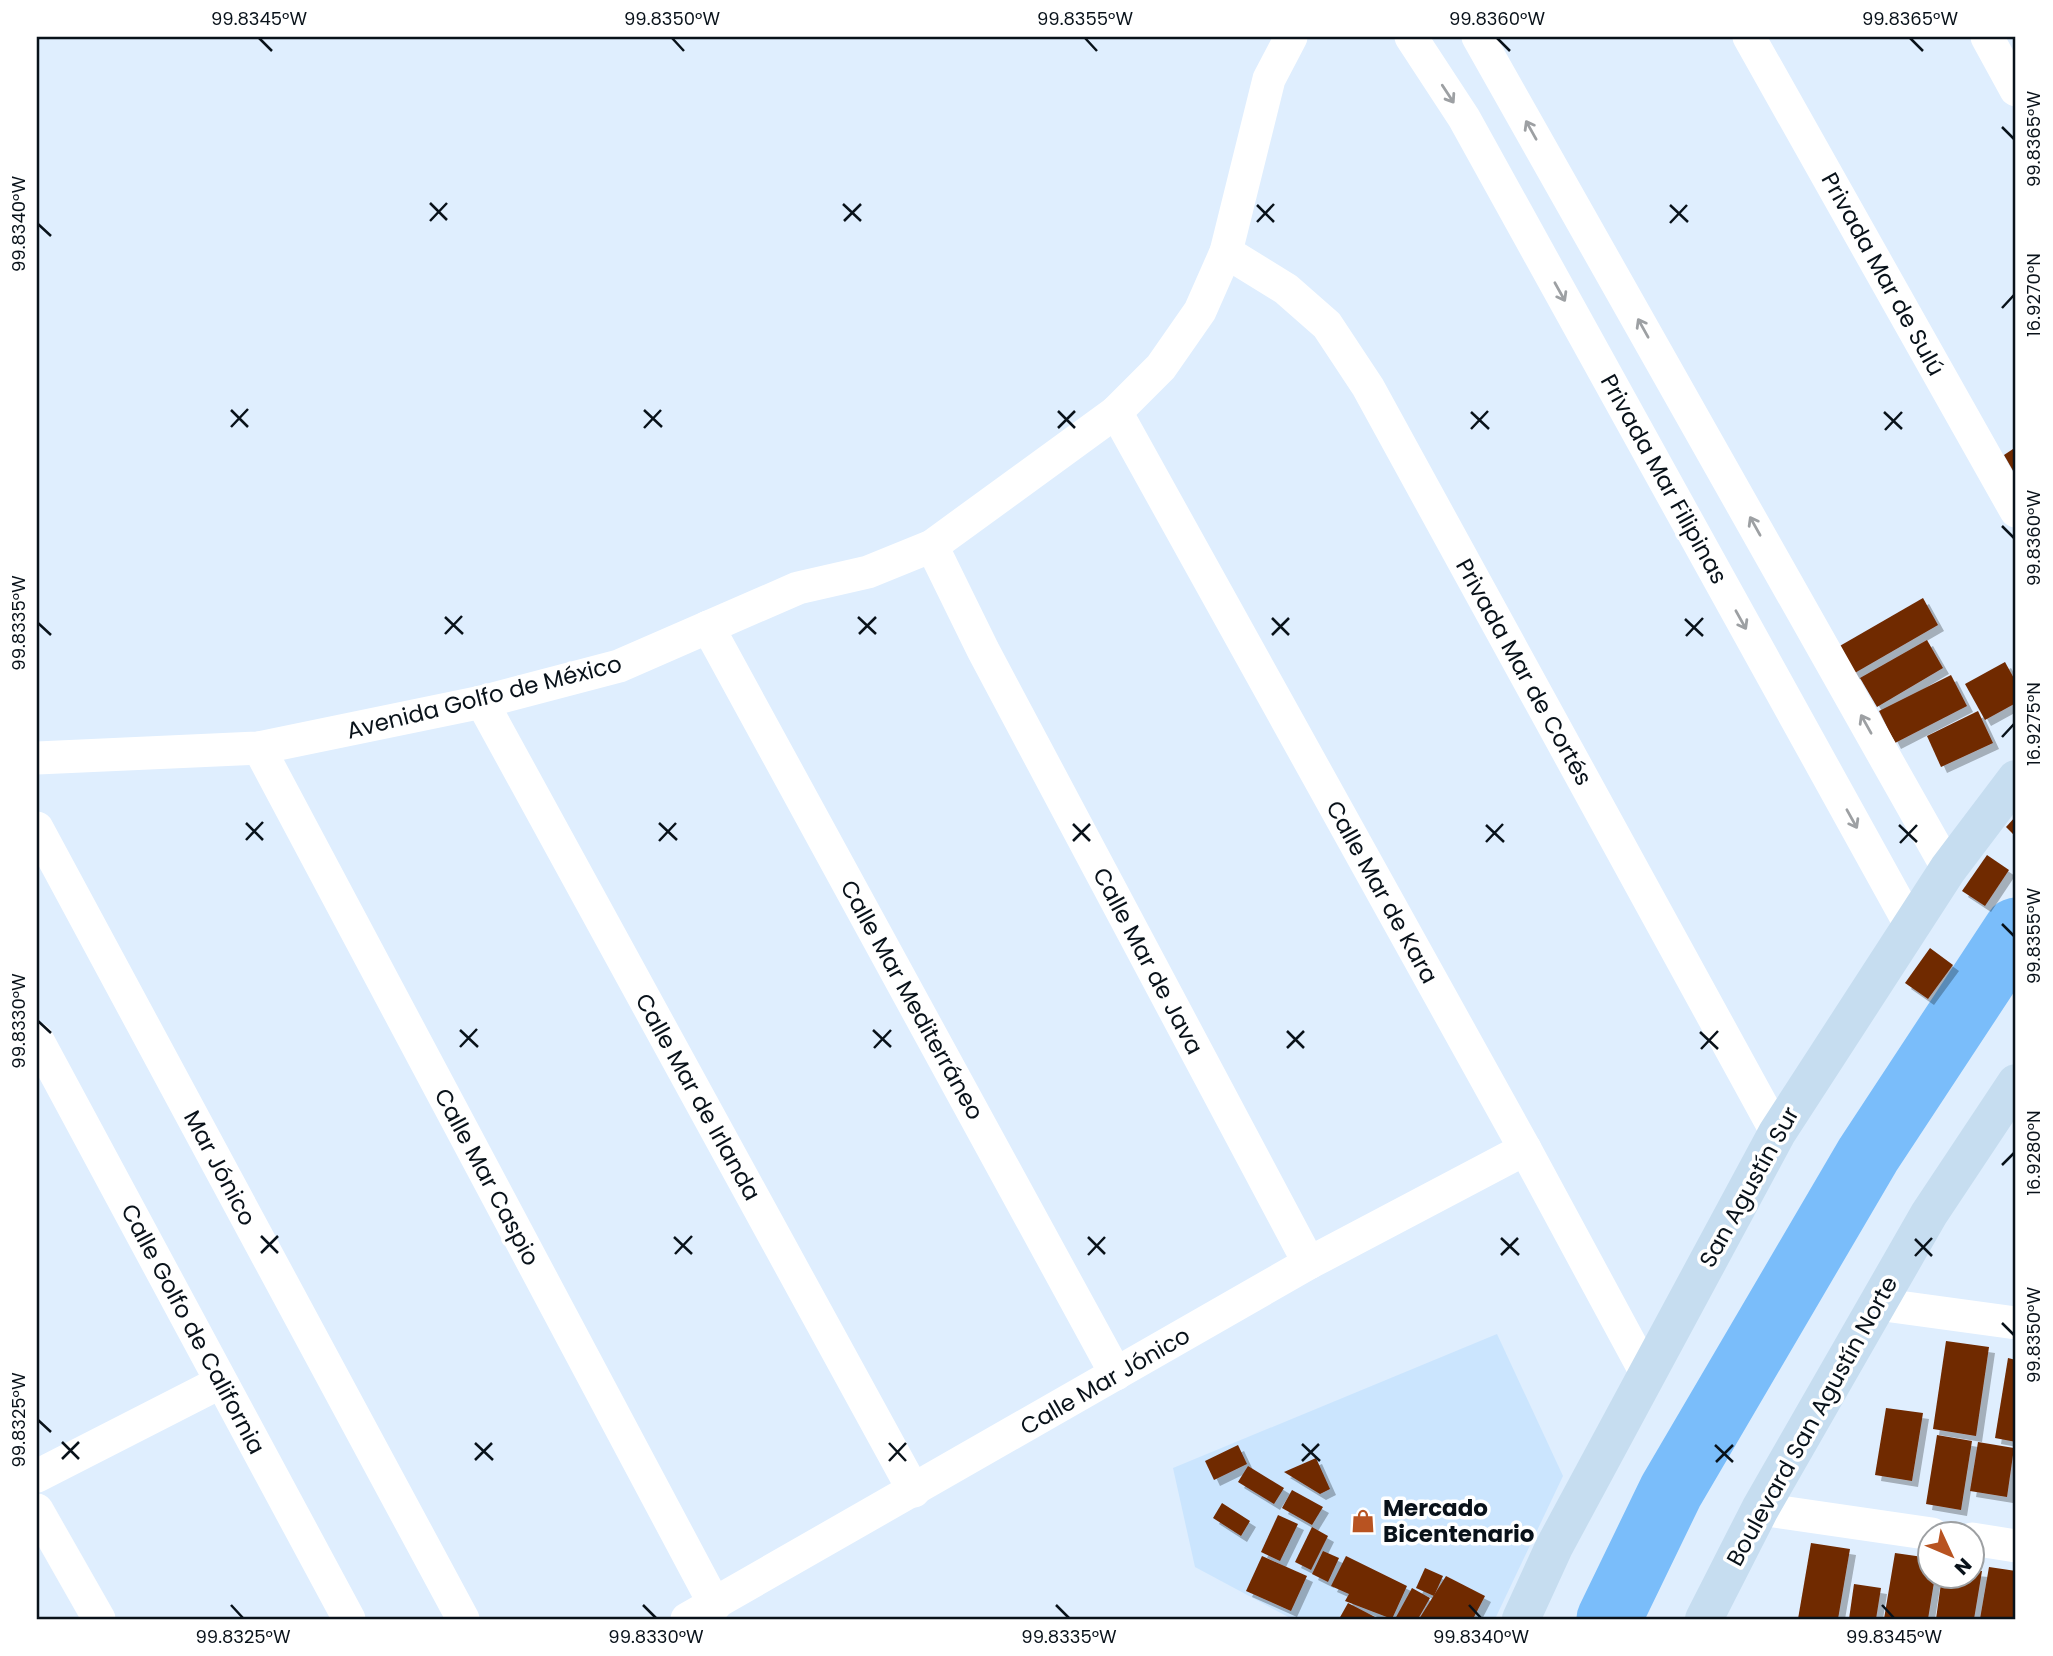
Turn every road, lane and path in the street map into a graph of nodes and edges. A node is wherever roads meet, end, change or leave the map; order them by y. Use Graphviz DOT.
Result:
graph roads {
  1 [pos="1291,37"];
  2 [pos="1411,37"];
  3 [pos="1478,37"];
  4 [pos="1749,37"];
  5 [pos="1987,37"];
  6 [pos="2016,90"];
  7 [pos="1226,251"];
  8 [pos="1116,412"];
  9 [pos="2016,511"];
  10 [pos="932,547"];
  11 [pos="708,627"];
  12 [pos="482,702"];
  13 [pos="259,748"];
  14 [pos="37,758"];
  15 [pos="2016,779"];
  16 [pos="37,828"];
  17 [pos="1948,869"];
  18 [pos="1911,926"];
  19 [pos="37,1039"];
  20 [pos="2013,1092"];
  21 [pos="1777,1133"];
  22 [pos="1525,1149"];
  23 [pos="1309,1263"];
  24 [pos="1877,1304"];
  25 [pos="2016,1323"];
  26 [pos="1646,1373"];
  27 [pos="1116,1374"];
  28 [pos="221,1382"];
  29 [pos="37,1476"];
  30 [pos="914,1491"];
  31 [pos="1760,1509"];
  32 [pos="37,1510"];
  33 [pos="1916,1532"];
  34 [pos="1986,1541"];
  35 [pos="2016,1546"];
  36 [pos="701,1612"];
  37 [pos="99,1619"];
  38 [pos="349,1619"];
  39 [pos="463,1619"];
  40 [pos="1521,1619"];
  41 [pos="1704,1619"];
  1 -- 7 [label="street, Avenida Golfo de México"];
  2 -- 18 [label="street, Privada Mar Filipinas, one-way"];
  17 -- 3 [label="street, one-way"];
  4 -- 9 [label="street, Privada Mar de Sulú"];
  5 -- 6 [label="street"];
  7 -- 8 [label="street, Avenida Golfo de México"];
  7 -- 21 [label="street, Privada Mar de Cortés"];
  8 -- 10 [label="street, Avenida Golfo de México"];
  8 -- 22 [label="street, Calle Mar de Kara"];
  10 -- 11 [label="street, Avenida Golfo de México"];
  10 -- 23 [label="street, Calle Mar de Java"];
  11 -- 12 [label="street, Avenida Golfo de México"];
  11 -- 27 [label="street, Calle Mar Mediterráneo"];
  12 -- 13 [label="street, Avenida Golfo de México"];
  12 -- 30 [label="street, Calle Mar de Irlanda"];
  13 -- 14 [label="street, Avenida Golfo de México"];
  13 -- 36 [label="street, Calle Mar Caspio"];
  15 -- 17 [label="main road, San Agustín Sur"];
  16 -- 39 [label="street, Mar Jónico"];
  17 -- 18 [label="main road, San Agustín Sur"];
  18 -- 21 [label="main road, San Agustín Sur"];
  19 -- 28 [label="street, Calle Golfo de California"];
  20 -- 24 [label="main road, Boulevard San Agustín Norte"];
  21 -- 26 [label="main road, San Agustín Sur"];
  22 -- 23 [label="street, Calle Mar Jónico"];
  22 -- 26 [label="street, Calle Mar de Kara"];
  23 -- 27 [label="street, Calle Mar Jónico"];
  24 -- 25 [label="street"];
  24 -- 31 [label="main road, Boulevard San Agustín Norte"];
  26 -- 40 [label="main road, San Agustín Sur"];
  27 -- 30 [label="street, Calle Mar Jónico"];
  28 -- 29 [label="street"];
  28 -- 38 [label="street, Calle Golfo de California"];
  30 -- 36 [label="street, Calle Mar Jónico"];
  31 -- 33 [label="street"];
  31 -- 41 [label="main road, Boulevard San Agustín Norte"];
  32 -- 37 [label="street"];
  34 -- 35 [label="street"];
}
